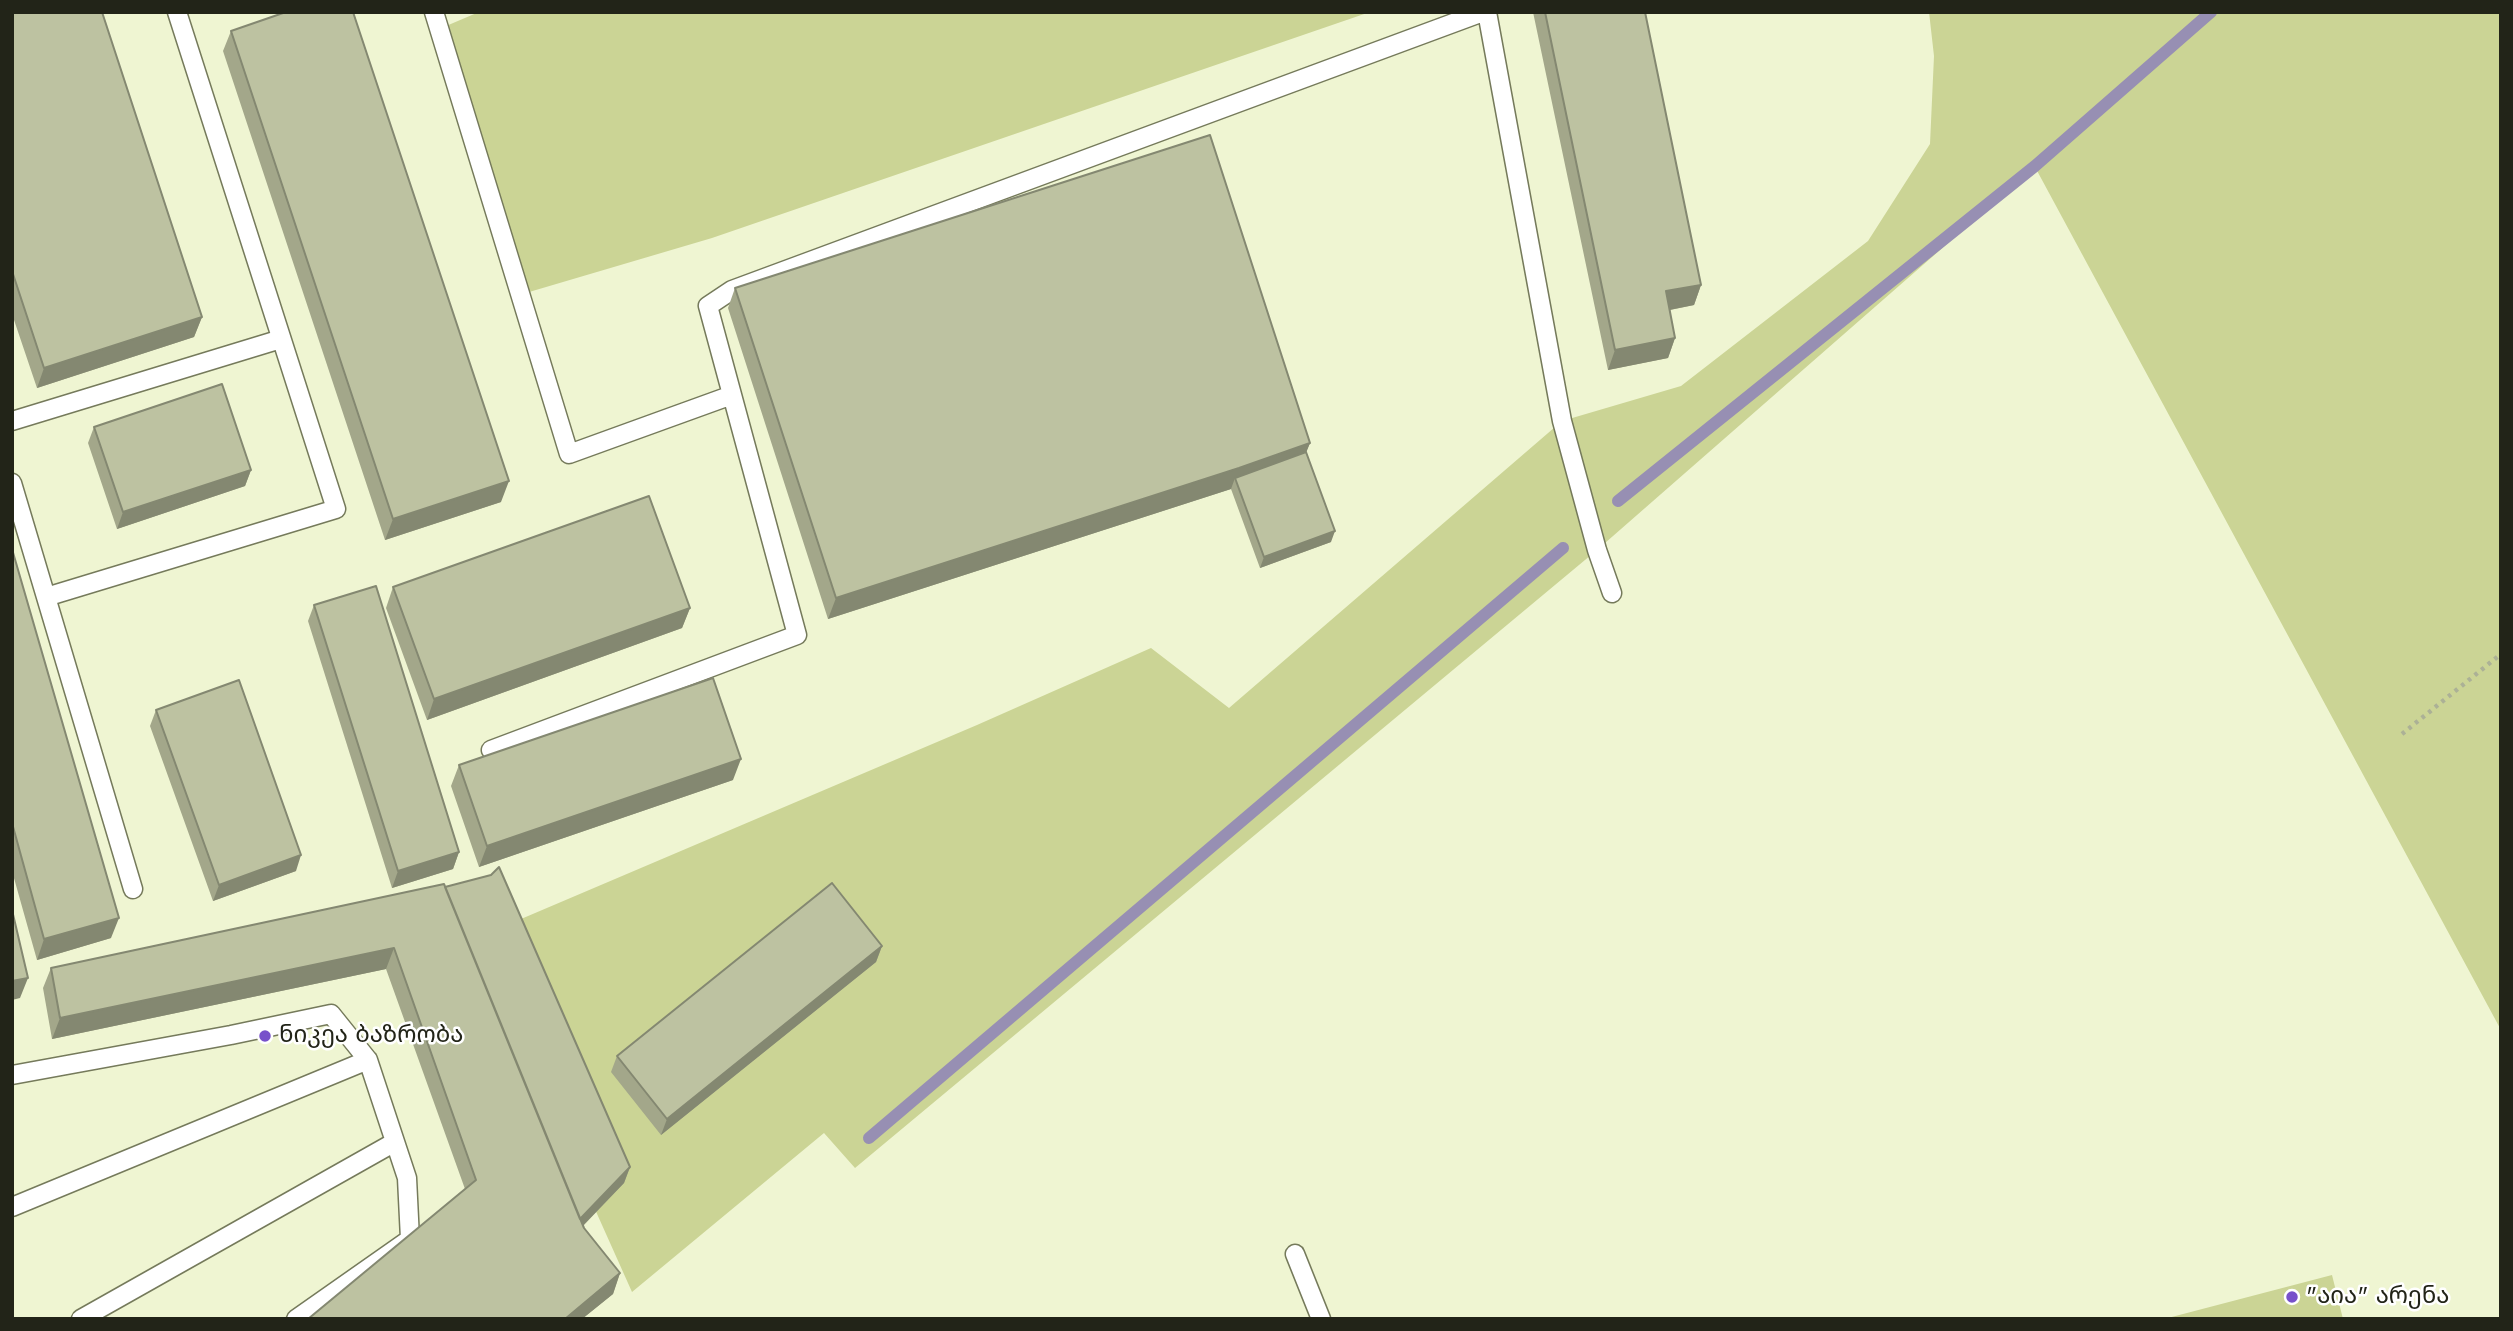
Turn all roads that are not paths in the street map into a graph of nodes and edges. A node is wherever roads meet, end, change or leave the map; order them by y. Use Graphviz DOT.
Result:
graph roads {
  1 [pos="177,12"];
  2 [pos="434,12"];
  3 [pos="1485,12"];
  4 [pos="281,338"];
  5 [pos="732,396"];
  6 [pos="12,421"];
  7 [pos="12,483"];
  8 [pos="1612,593"];
  9 [pos="46,597"];
  10 [pos="491,750"];
  11 [pos="133,889"];
  12 [pos="368,1060"];
  13 [pos="12,1075"];
  14 [pos="395,1142"];
  15 [pos="12,1207"];
  16 [pos="1295,1255"];
  17 [pos="81,1319"];
  18 [pos="296,1319"];
  19 [pos="1321,1319"];
  1 -- 4 [label="lane"];
  2 -- 5 [label="lane"];
  3 -- 5 [label="lane"];
  3 -- 8 [label="lane"];
  4 -- 6 [label="lane"];
  4 -- 9 [label="lane"];
  5 -- 10 [label="lane"];
  7 -- 9 [label="lane"];
  9 -- 11 [label="lane"];
  12 -- 13 [label="lane"];
  12 -- 14 [label="lane"];
  12 -- 15 [label="lane"];
  14 -- 17 [label="lane"];
  14 -- 18 [label="lane"];
  16 -- 19 [label="lane"];
}
